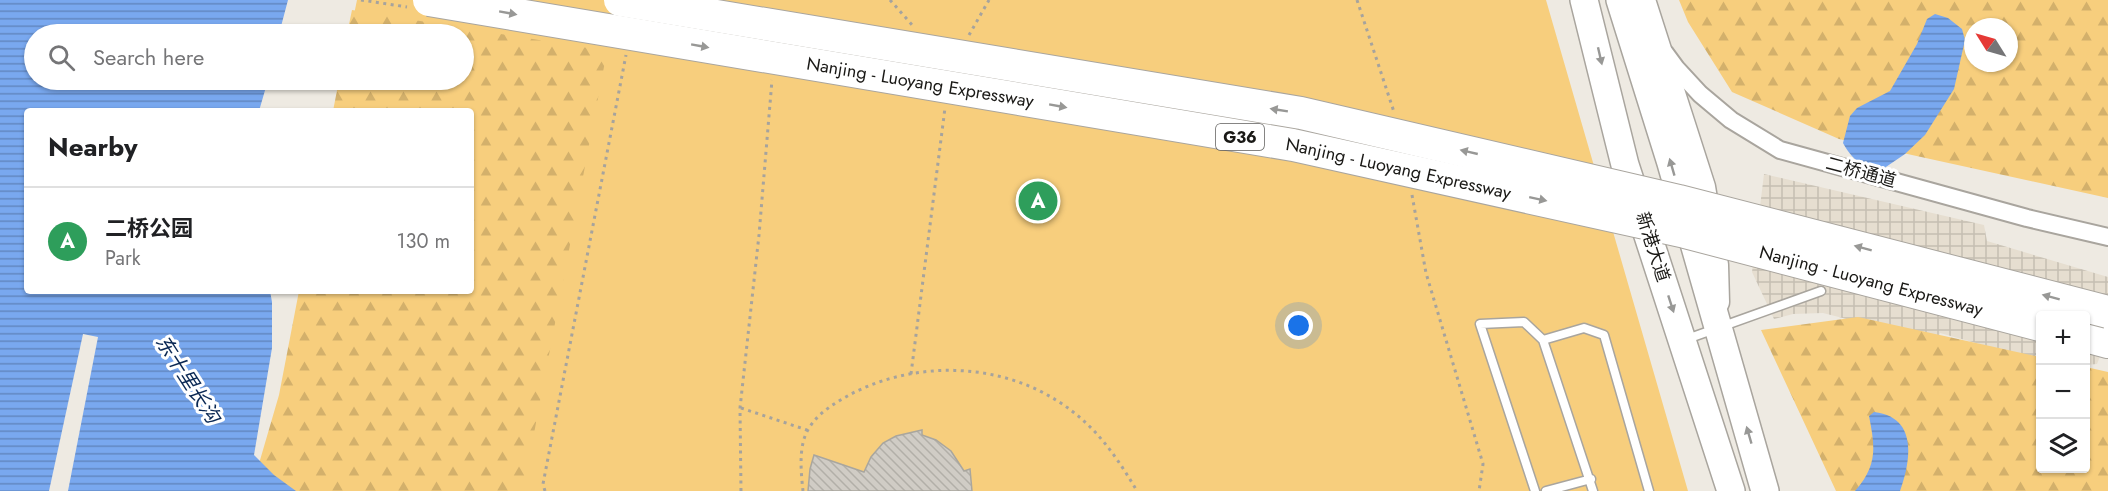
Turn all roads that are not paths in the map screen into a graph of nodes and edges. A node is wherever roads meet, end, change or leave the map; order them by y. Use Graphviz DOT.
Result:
graph roads {
  1 [pos="620,0"];
  2 [pos="1584,0"];
  3 [pos="1620,0"];
  4 [pos="1644,0"];
  5 [pos="422,4"];
  6 [pos="1655,38"];
  7 [pos="2108,237"];
  8 [pos="1821,291"];
  9 [pos="2108,312"];
  10 [pos="2036,324"];
  11 [pos="1718,328"];
  12 [pos="2090,337"];
  13 [pos="1543,340"];
  14 [pos="1683,340"];
  15 [pos="2108,342"];
  16 [pos="1591,479"];
  17 [pos="1535,491"];
  18 [pos="1546,491"];
  19 [pos="1593,491"];
  20 [pos="1649,491"];
  21 [pos="1731,491"];
  22 [pos="1765,491"];
  9 -- 1 [label="highway, Nanjing - Luoyang Expressway / G36, one-way, bridge"];
  2 -- 14 [label="main road, 新港大道, one-way"];
  11 -- 3 [label="main road, one-way"];
  4 -- 6 [label="street"];
  5 -- 10 [label="highway, Nanjing - Luoyang Expressway / G36, one-way, bridge"];
  6 -- 7 [label="street, 二桥通道"];
  6 -- 11 [label="street"];
  8 -- 11 [label="lane"];
  11 -- 14 [label="lane"];
  22 -- 11 [label="main road, one-way"];
  12 -- 15 [label="highway"];
  13 -- 16 [label="lane"];
  13 -- 17 [label="lane"];
  13 -- 20 [label="lane"];
  14 -- 21 [label="main road, 新港大道"];
  16 -- 18 [label="lane"];
  16 -- 19 [label="lane"];
}
